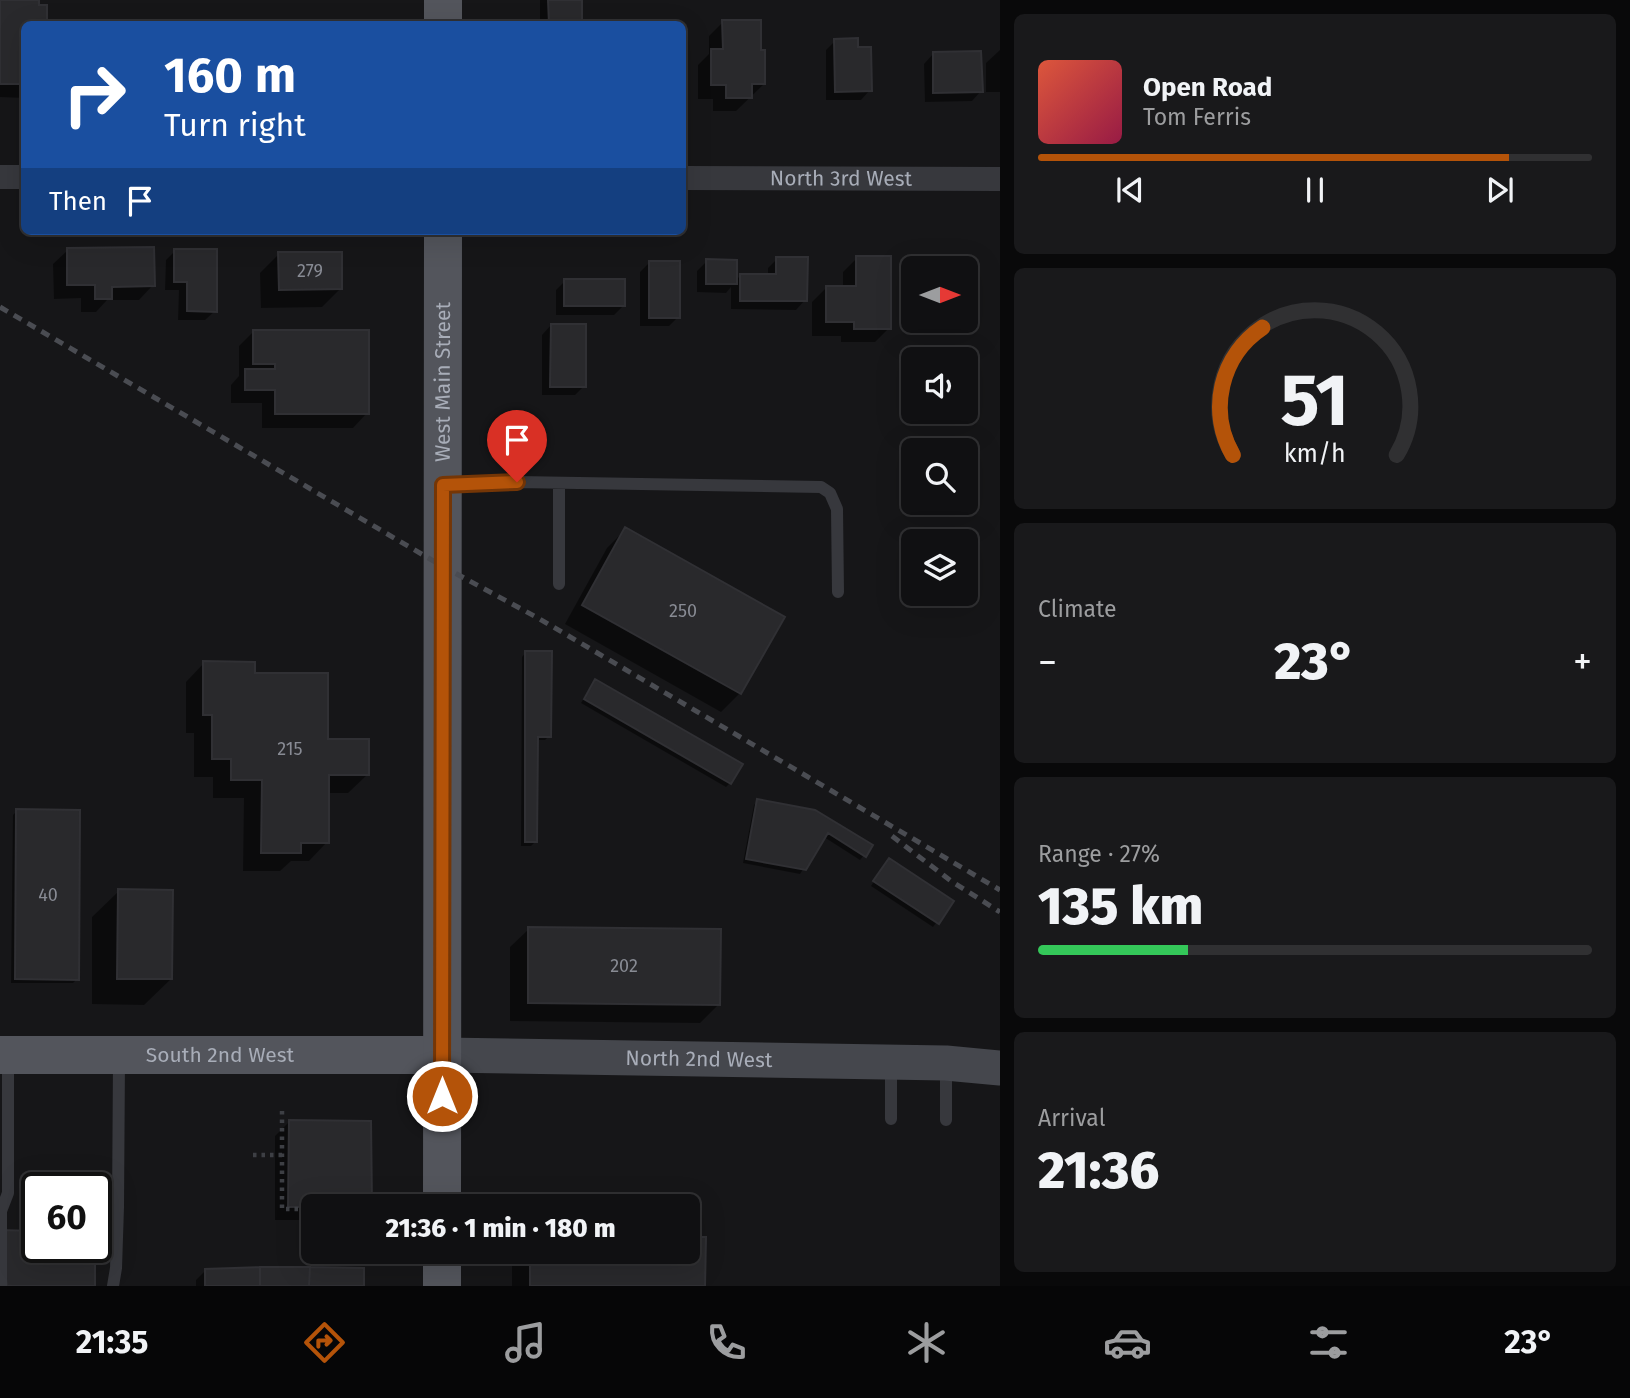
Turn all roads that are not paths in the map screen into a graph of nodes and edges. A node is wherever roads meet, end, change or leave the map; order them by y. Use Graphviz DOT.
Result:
graph roads {
  1 [pos="443,0"];
  2 [pos="443,21"];
  3 [pos="0,177"];
  4 [pos="21,177"];
  5 [pos="686,178"];
  6 [pos="1000,179"];
  7 [pos="443,235"];
  8 [pos="559,483"];
  9 [pos="443,485"];
  10 [pos="559,584"];
  11 [pos="838,592"];
  12 [pos="4,1055"];
  13 [pos="119,1055"];
  14 [pos="442,1055"];
  15 [pos="891,1062"];
  16 [pos="952,1063"];
  17 [pos="1000,1068"];
  18 [pos="891,1119"];
  19 [pos="946,1120"];
  20 [pos="442,1194"];
  21 [pos="442,1264"];
  22 [pos="1,1286"];
  23 [pos="113,1286"];
  24 [pos="442,1286"];
  1 -- 2 [label="main road"];
  3 -- 4 [label="street"];
  5 -- 6 [label="street, North 3rd West"];
  7 -- 9 [label="main road, West Main Street"];
  8 -- 9 [label="lane"];
  8 -- 10 [label="lane"];
  8 -- 11 [label="lane"];
  9 -- 14 [label="main road, West Main Street"];
  12 -- 13 [label="main road, South 2nd West"];
  12 -- 22 [label="lane"];
  13 -- 14 [label="main road, South 2nd West"];
  13 -- 23 [label="lane"];
  14 -- 15 [label="main road, North 2nd West"];
  14 -- 20 [label="main road, West Main Street"];
  15 -- 16 [label="main road, North 2nd West"];
  15 -- 18 [label="lane"];
  16 -- 17 [label="main road, North 2nd West"];
  16 -- 19 [label="lane"];
  21 -- 24 [label="main road"];
}
